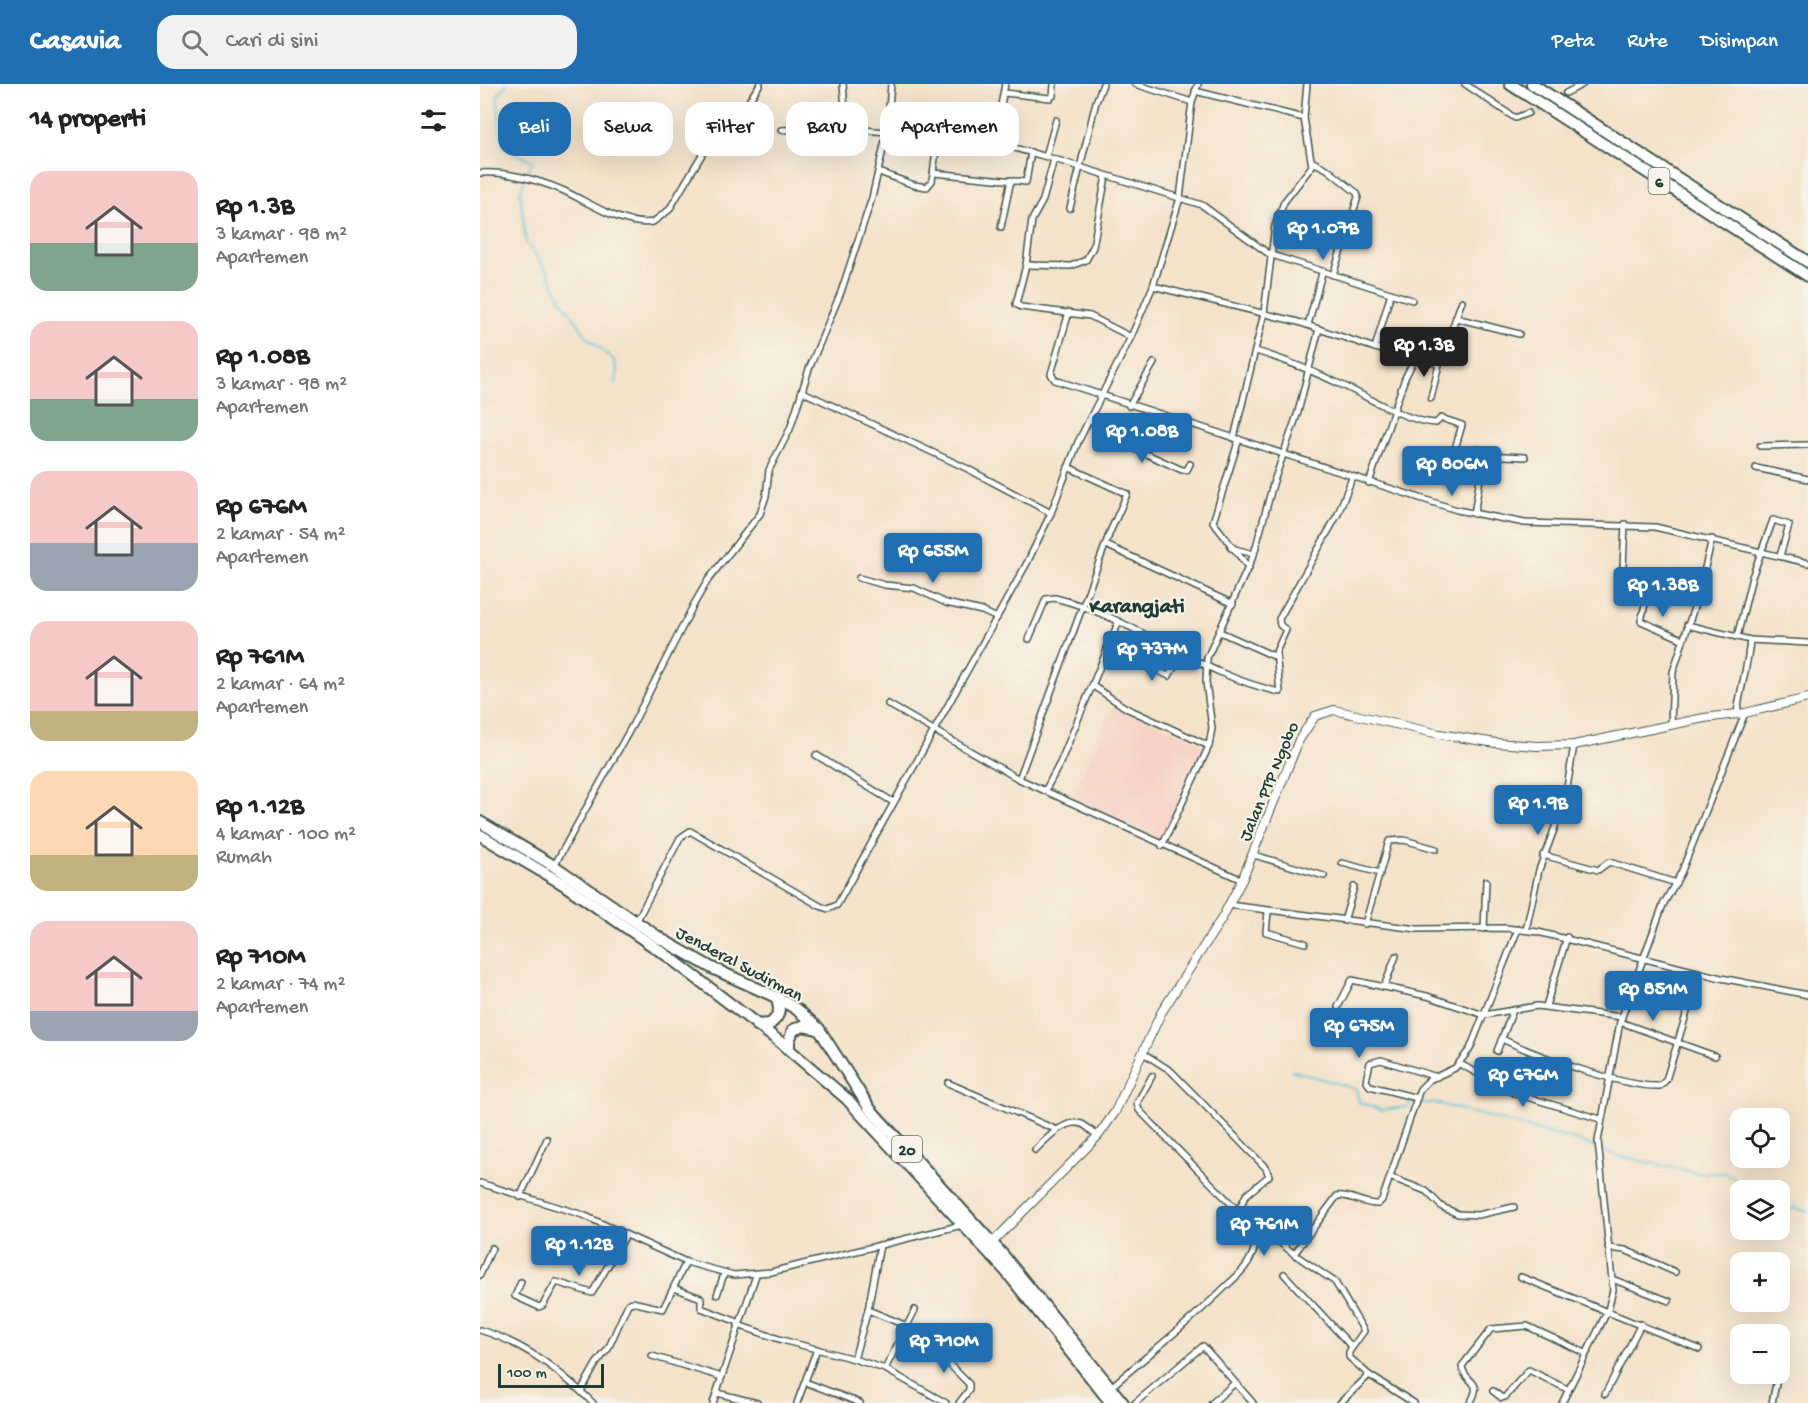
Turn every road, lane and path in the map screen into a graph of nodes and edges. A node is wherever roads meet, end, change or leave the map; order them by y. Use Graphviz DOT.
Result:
graph roads {
  1 [pos="760,84"];
  2 [pos="843,84"];
  3 [pos="891,84"];
  4 [pos="1005,84"];
  5 [pos="1054,84"];
  6 [pos="1103,84"];
  7 [pos="1136,84"];
  8 [pos="1197,84"];
  9 [pos="1307,84"];
  10 [pos="1465,84"];
  11 [pos="1510,84"];
  12 [pos="1532,84"];
  13 [pos="1583,84"];
  14 [pos="1195,91"];
  15 [pos="1004,93"];
  16 [pos="1566,93"];
  17 [pos="845,102"];
  18 [pos="890,102"];
  19 [pos="1002,102"];
  20 [pos="1192,102"];
  21 [pos="1528,113"];
  22 [pos="1304,118"];
  23 [pos="1056,120"];
  24 [pos="781,130"];
  25 [pos="786,130"];
  26 [pos="1019,149"];
  27 [pos="1031,152"];
  28 [pos="882,156"];
  29 [pos="936,156"];
  30 [pos="1046,156"];
  31 [pos="1053,159"];
  32 [pos="1312,162"];
  33 [pos="1082,167"];
  34 [pos="879,172"];
  35 [pos="480,173"];
  36 [pos="934,173"];
  37 [pos="1106,176"];
  38 [pos="1011,180"];
  39 [pos="1180,198"];
  40 [pos="1070,208"];
  41 [pos="1001,227"];
  42 [pos="1269,254"];
  43 [pos="1808,262"];
  44 [pos="1026,265"];
  45 [pos="1322,273"];
  46 [pos="1333,275"];
  47 [pos="1808,276"];
  48 [pos="1153,286"];
  49 [pos="1391,293"];
  50 [pos="1412,300"];
  51 [pos="1462,301"];
  52 [pos="1069,312"];
  53 [pos="1264,313"];
  54 [pos="1456,318"];
  55 [pos="1308,325"];
  56 [pos="1319,328"];
  57 [pos="1520,334"];
  58 [pos="1131,337"];
  59 [pos="1375,348"];
  60 [pos="1256,351"];
  61 [pos="1415,358"];
  62 [pos="1154,363"];
  63 [pos="1439,363"];
  64 [pos="1308,371"];
  65 [pos="801,391"];
  66 [pos="1102,397"];
  67 [pos="1431,398"];
  68 [pos="1129,406"];
  69 [pos="1395,410"];
  70 [pos="1089,420"];
  71 [pos="1237,438"];
  72 [pos="1808,445"];
  73 [pos="1760,446"];
  74 [pos="1283,452"];
  75 [pos="1484,455"];
  76 [pos="1525,458"];
  77 [pos="1190,464"];
  78 [pos="1068,467"];
  79 [pos="1756,468"];
  80 [pos="1352,478"];
  81 [pos="1808,479"];
  82 [pos="1369,483"];
  83 [pos="1051,513"];
  84 [pos="1474,514"];
  85 [pos="1626,525"];
  86 [pos="1712,539"];
  87 [pos="1106,545"];
  88 [pos="1231,548"];
  89 [pos="1760,551"];
  90 [pos="1254,554"];
  91 [pos="1780,556"];
  92 [pos="1808,563"];
  93 [pos="1249,568"];
  94 [pos="859,578"];
  95 [pos="1233,604"];
  96 [pos="1083,608"];
  97 [pos="997,618"];
  98 [pos="1118,623"];
  99 [pos="1687,625"];
  100 [pos="1220,632"];
  101 [pos="1737,637"];
  102 [pos="1029,639"];
  103 [pos="1682,639"];
  104 [pos="1750,640"];
  105 [pos="1808,643"];
  106 [pos="1107,647"];
  107 [pos="1181,655"];
  108 [pos="1276,657"];
  109 [pos="1205,668"];
  110 [pos="1093,686"];
  111 [pos="1808,698"];
  112 [pos="888,704"];
  113 [pos="1741,714"];
  114 [pos="1671,725"];
  115 [pos="934,732"];
  116 [pos="1574,745"];
  117 [pos="1209,746"];
  118 [pos="816,755"];
  119 [pos="1019,779"];
  120 [pos="1045,790"];
  121 [pos="893,802"];
  122 [pos="480,822"];
  123 [pos="480,835"];
  124 [pos="1162,846"];
  125 [pos="1436,849"];
  126 [pos="1254,855"];
  127 [pos="1543,855"];
  128 [pos="1342,863"];
  129 [pos="554,866"];
  130 [pos="1380,873"];
  131 [pos="1324,876"];
  132 [pos="1242,880"];
  133 [pos="1486,881"];
  134 [pos="1676,883"];
  135 [pos="1354,887"];
  136 [pos="1229,905"];
  137 [pos="1268,912"];
  138 [pos="1344,921"];
  139 [pos="636,922"];
  140 [pos="1365,924"];
  141 [pos="1484,929"];
  142 [pos="1518,929"];
  143 [pos="1526,930"];
  144 [pos="1567,937"];
  145 [pos="1305,943"];
  146 [pos="1396,956"];
  147 [pos="1642,958"];
  148 [pos="1699,973"];
  149 [pos="1384,987"];
  150 [pos="1808,995"];
  151 [pos="776,997"];
  152 [pos="1546,1006"];
  153 [pos="1338,1007"];
  154 [pos="1513,1010"];
  155 [pos="1484,1015"];
  156 [pos="1621,1020"];
  157 [pos="757,1025"];
  158 [pos="819,1029"];
  159 [pos="1502,1039"];
  160 [pos="1677,1043"];
  161 [pos="789,1049"];
  162 [pos="1497,1051"];
  163 [pos="1143,1053"];
  164 [pos="1715,1056"];
  165 [pos="1460,1064"];
  166 [pos="1152,1076"];
  167 [pos="1437,1077"];
  168 [pos="1611,1077"];
  169 [pos="948,1083"];
  170 [pos="1417,1099"];
  171 [pos="1600,1119"];
  172 [pos="1057,1130"];
  173 [pos="1098,1136"];
  174 [pos="547,1139"];
  175 [pos="1035,1150"];
  176 [pos="1392,1178"];
  177 [pos="480,1183"];
  178 [pos="520,1197"];
  179 [pos="1514,1207"];
  180 [pos="964,1225"];
  181 [pos="626,1235"];
  182 [pos="992,1243"];
  183 [pos="880,1245"];
  184 [pos="492,1248"];
  185 [pos="1608,1248"];
  186 [pos="1294,1254"];
  187 [pos="686,1262"];
  188 [pos="1675,1272"];
  189 [pos="724,1274"];
  190 [pos="1284,1274"];
  191 [pos="480,1275"];
  192 [pos="756,1275"];
  193 [pos="1521,1277"];
  194 [pos="1612,1279"];
  195 [pos="521,1282"];
  196 [pos="674,1287"];
  197 [pos="717,1295"];
  198 [pos="1669,1301"];
  199 [pos="868,1310"];
  200 [pos="915,1310"];
  201 [pos="1608,1310"];
  202 [pos="738,1324"];
  203 [pos="1641,1324"];
  204 [pos="907,1326"];
  205 [pos="480,1330"];
  206 [pos="931,1346"];
  207 [pos="1352,1347"];
  208 [pos="817,1349"];
  209 [pos="1700,1349"];
  210 [pos="1585,1353"];
  211 [pos="652,1356"];
  212 [pos="854,1359"];
  213 [pos="885,1369"];
  214 [pos="1369,1375"];
  215 [pos="722,1377"];
  216 [pos="805,1382"];
  217 [pos="1234,1383"];
  218 [pos="1776,1384"];
  219 [pos="1111,1387"];
  220 [pos="1567,1389"];
  221 [pos="581,1391"];
  222 [pos="1493,1391"];
  223 [pos="717,1393"];
  224 [pos="1605,1394"];
  225 [pos="748,1402"];
  226 [pos="593,1403"];
  227 [pos="713,1403"];
  228 [pos="757,1403"];
  229 [pos="796,1403"];
  230 [pos="860,1403"];
  231 [pos="946,1403"];
  232 [pos="959,1403"];
  233 [pos="1111,1403"];
  234 [pos="1123,1403"];
  235 [pos="1135,1403"];
  236 [pos="1212,1403"];
  237 [pos="1253,1403"];
  238 [pos="1340,1403"];
  239 [pos="1414,1403"];
  240 [pos="1470,1403"];
  241 [pos="1562,1403"];
  242 [pos="1772,1403"];
  1 -- 35 [label="street"];
  2 -- 17 [label="street"];
  3 -- 18 [label="street"];
  4 -- 15 [label="street"];
  5 -- 15 [label="street"];
  6 -- 33 [label="street"];
  7 -- 20 [label="street"];
  8 -- 14 [label="street"];
  9 -- 22 [label="street"];
  10 -- 21 [label="street"];
  11 -- 47 [label="highway, 6"];
  12 -- 43 [label="highway, 6"];
  13 -- 16 [label="street"];
  14 -- 20 [label="street"];
  14 -- 22 [label="street"];
  15 -- 19 [label="street"];
  20 -- 39 [label="street"];
  22 -- 32 [label="street"];
  23 -- 30 [label="street"];
  24 -- 25 [label="street"];
  26 -- 27 [label="street"];
  27 -- 30 [label="street"];
  27 -- 38 [label="street"];
  28 -- 34 [label="street"];
  29 -- 36 [label="street"];
  30 -- 31 [label="street"];
  31 -- 33 [label="street"];
  31 -- 44 [label="street"];
  32 -- 42 [label="street"];
  32 -- 46 [label="street"];
  33 -- 37 [label="street"];
  33 -- 40 [label="street"];
  34 -- 36 [label="street"];
  34 -- 65 [label="street"];
  36 -- 38 [label="street"];
  37 -- 39 [label="street"];
  37 -- 44 [label="street"];
  38 -- 41 [label="street"];
  39 -- 42 [label="street"];
  39 -- 48 [label="street"];
  42 -- 45 [label="street"];
  42 -- 53 [label="street"];
  44 -- 52 [label="street"];
  45 -- 46 [label="street"];
  45 -- 55 [label="street"];
  46 -- 49 [label="street"];
  48 -- 53 [label="street"];
  48 -- 58 [label="street"];
  49 -- 50 [label="street"];
  49 -- 59 [label="street"];
  51 -- 54 [label="street"];
  52 -- 58 [label="street"];
  52 -- 66 [label="street"];
  53 -- 55 [label="street"];
  53 -- 60 [label="street"];
  54 -- 57 [label="street"];
  54 -- 63 [label="street"];
  55 -- 56 [label="street"];
  56 -- 59 [label="street"];
  56 -- 64 [label="street"];
  58 -- 66 [label="street"];
  59 -- 61 [label="street"];
  60 -- 64 [label="street"];
  60 -- 71 [label="street"];
  61 -- 63 [label="street"];
  61 -- 69 [label="street"];
  62 -- 68 [label="street"];
  63 -- 67 [label="street"];
  64 -- 69 [label="street"];
  64 -- 74 [label="street"];
  65 -- 83 [label="street"];
  65 -- 129 [label="street"];
  66 -- 68 [label="street"];
  66 -- 70 [label="street"];
  68 -- 71 [label="street"];
  69 -- 75 [label="street"];
  69 -- 82 [label="street"];
  70 -- 77 [label="street"];
  70 -- 78 [label="street"];
  71 -- 74 [label="street"];
  71 -- 88 [label="street"];
  72 -- 73 [label="street"];
  74 -- 80 [label="street"];
  74 -- 90 [label="street"];
  75 -- 76 [label="street"];
  75 -- 84 [label="street"];
  78 -- 83 [label="street"];
  78 -- 87 [label="street"];
  79 -- 81 [label="street"];
  80 -- 82 [label="street"];
  80 -- 108 [label="street"];
  82 -- 84 [label="street"];
  83 -- 97 [label="street"];
  84 -- 85 [label="street"];
  85 -- 86 [label="street"];
  85 -- 103 [label="street"];
  86 -- 89 [label="street"];
  86 -- 99 [label="street"];
  87 -- 95 [label="street"];
  87 -- 96 [label="street"];
  88 -- 90 [label="street"];
  88 -- 93 [label="street"];
  89 -- 91 [label="street"];
  89 -- 91 [label="street"];
  89 -- 101 [label="street"];
  90 -- 93 [label="street"];
  91 -- 92 [label="street"];
  93 -- 95 [label="street"];
  94 -- 97 [label="street"];
  95 -- 100 [label="street"];
  96 -- 98 [label="street"];
  96 -- 102 [label="street"];
  96 -- 119 [label="street"];
  97 -- 115 [label="street"];
  98 -- 106 [label="street"];
  98 -- 107 [label="street"];
  99 -- 101 [label="street"];
  99 -- 103 [label="street"];
  100 -- 108 [label="street"];
  100 -- 109 [label="street"];
  101 -- 104 [label="street"];
  103 -- 114 [label="street"];
  104 -- 105 [label="street"];
  104 -- 113 [label="street"];
  106 -- 107 [label="street"];
  106 -- 110 [label="street"];
  107 -- 109 [label="street"];
  108 -- 109 [label="street"];
  109 -- 117 [label="street"];
  110 -- 117 [label="street"];
  110 -- 120 [label="street"];
  111 -- 113 [label="main road, Jalan PTP Ngobo"];
  112 -- 115 [label="street"];
  113 -- 114 [label="main road, Jalan PTP Ngobo"];
  113 -- 134 [label="street"];
  114 -- 116 [label="main road, Jalan PTP Ngobo"];
  115 -- 119 [label="street"];
  115 -- 121 [label="street"];
  116 -- 126 [label="main road, Jalan PTP Ngobo"];
  116 -- 127 [label="street"];
  117 -- 124 [label="street"];
  118 -- 121 [label="street"];
  119 -- 120 [label="street"];
  120 -- 124 [label="street"];
  121 -- 139 [label="street"];
  122 -- 129 [label="highway, Jenderal Sudirman / 20"];
  123 -- 157 [label="highway, Jenderal Sudirman / 20"];
  124 -- 132 [label="street"];
  125 -- 130 [label="street"];
  126 -- 131 [label="street"];
  126 -- 132 [label="main road, Jalan PTP Ngobo"];
  127 -- 134 [label="street"];
  127 -- 143 [label="street"];
  128 -- 130 [label="street"];
  129 -- 139 [label="highway, Jenderal Sudirman / 20"];
  130 -- 140 [label="street"];
  132 -- 136 [label="main road, Jalan PTP Ngobo"];
  133 -- 141 [label="street"];
  134 -- 147 [label="street"];
  135 -- 138 [label="street"];
  136 -- 137 [label="street"];
  136 -- 163 [label="main road, Jalan PTP Ngobo"];
  137 -- 138 [label="street"];
  137 -- 145 [label="street"];
  138 -- 140 [label="street"];
  139 -- 151 [label="highway, Jenderal Sudirman / 20"];
  140 -- 141 [label="street"];
  141 -- 142 [label="street"];
  142 -- 143 [label="street"];
  142 -- 155 [label="street"];
  143 -- 144 [label="street"];
  144 -- 147 [label="street"];
  144 -- 152 [label="street"];
  146 -- 149 [label="street"];
  147 -- 148 [label="street"];
  147 -- 156 [label="street"];
  148 -- 150 [label="street"];
  148 -- 160 [label="street"];
  149 -- 153 [label="street"];
  149 -- 155 [label="street"];
  151 -- 157 [label="highway"];
  151 -- 158 [label="highway, Jenderal Sudirman / 20"];
  152 -- 154 [label="street"];
  152 -- 156 [label="street"];
  154 -- 155 [label="street"];
  154 -- 159 [label="street"];
  155 -- 165 [label="street"];
  156 -- 160 [label="street"];
  156 -- 168 [label="street"];
  157 -- 161 [label="highway, Jenderal Sudirman / 20"];
  158 -- 161 [label="highway"];
  158 -- 182 [label="highway, Jenderal Sudirman / 20"];
  159 -- 162 [label="street"];
  159 -- 168 [label="street"];
  160 -- 164 [label="street"];
  160 -- 168 [label="street"];
  161 -- 180 [label="highway, Jenderal Sudirman / 20"];
  163 -- 173 [label="main road, Jalan PTP Ngobo"];
  163 -- 186 [label="street"];
  165 -- 167 [label="street"];
  165 -- 171 [label="street"];
  166 -- 219 [label="street"];
  167 -- 170 [label="street"];
  167 -- 170 [label="street"];
  168 -- 171 [label="street"];
  169 -- 172 [label="street"];
  170 -- 176 [label="street"];
  171 -- 185 [label="street"];
  172 -- 173 [label="street"];
  172 -- 175 [label="street"];
  173 -- 182 [label="main road, Jalan PTP Ngobo"];
  174 -- 178 [label="street"];
  176 -- 179 [label="street"];
  176 -- 186 [label="street"];
  177 -- 178 [label="street"];
  178 -- 181 [label="street"];
  180 -- 183 [label="street"];
  180 -- 233 [label="highway, Jenderal Sudirman / 20"];
  181 -- 187 [label="street"];
  181 -- 195 [label="street"];
  182 -- 219 [label="highway, Jenderal Sudirman / 20"];
  183 -- 192 [label="street"];
  183 -- 199 [label="street"];
  184 -- 191 [label="street"];
  185 -- 188 [label="street"];
  185 -- 194 [label="street"];
  186 -- 207 [label="street"];
  187 -- 189 [label="street"];
  187 -- 196 [label="street"];
  189 -- 192 [label="street"];
  189 -- 197 [label="street"];
  190 -- 207 [label="street"];
  192 -- 202 [label="street"];
  193 -- 201 [label="street"];
  194 -- 198 [label="street"];
  194 -- 201 [label="street"];
  196 -- 202 [label="street"];
  196 -- 221 [label="street"];
  199 -- 204 [label="street"];
  199 -- 212 [label="street"];
  200 -- 204 [label="street"];
  201 -- 203 [label="street"];
  201 -- 210 [label="street"];
  202 -- 208 [label="street"];
  202 -- 215 [label="street"];
  203 -- 209 [label="street"];
  203 -- 224 [label="street"];
  204 -- 213 [label="street"];
  205 -- 221 [label="street"];
  206 -- 232 [label="street"];
  207 -- 214 [label="street"];
  208 -- 212 [label="street"];
  208 -- 216 [label="street"];
  210 -- 220 [label="street"];
  210 -- 240 [label="street"];
  211 -- 215 [label="street"];
  212 -- 213 [label="street"];
  213 -- 231 [label="street"];
  214 -- 238 [label="street"];
  214 -- 239 [label="street"];
  215 -- 223 [label="street"];
  216 -- 229 [label="street"];
  216 -- 230 [label="street"];
  217 -- 235 [label="street"];
  217 -- 236 [label="street"];
  217 -- 237 [label="street"];
  218 -- 242 [label="street"];
  219 -- 234 [label="highway, Jenderal Sudirman / 20"];
  220 -- 222 [label="street"];
  220 -- 241 [label="street"];
  221 -- 226 [label="street"];
  223 -- 225 [label="street"];
  223 -- 227 [label="street"];
  225 -- 228 [label="street"];
}
